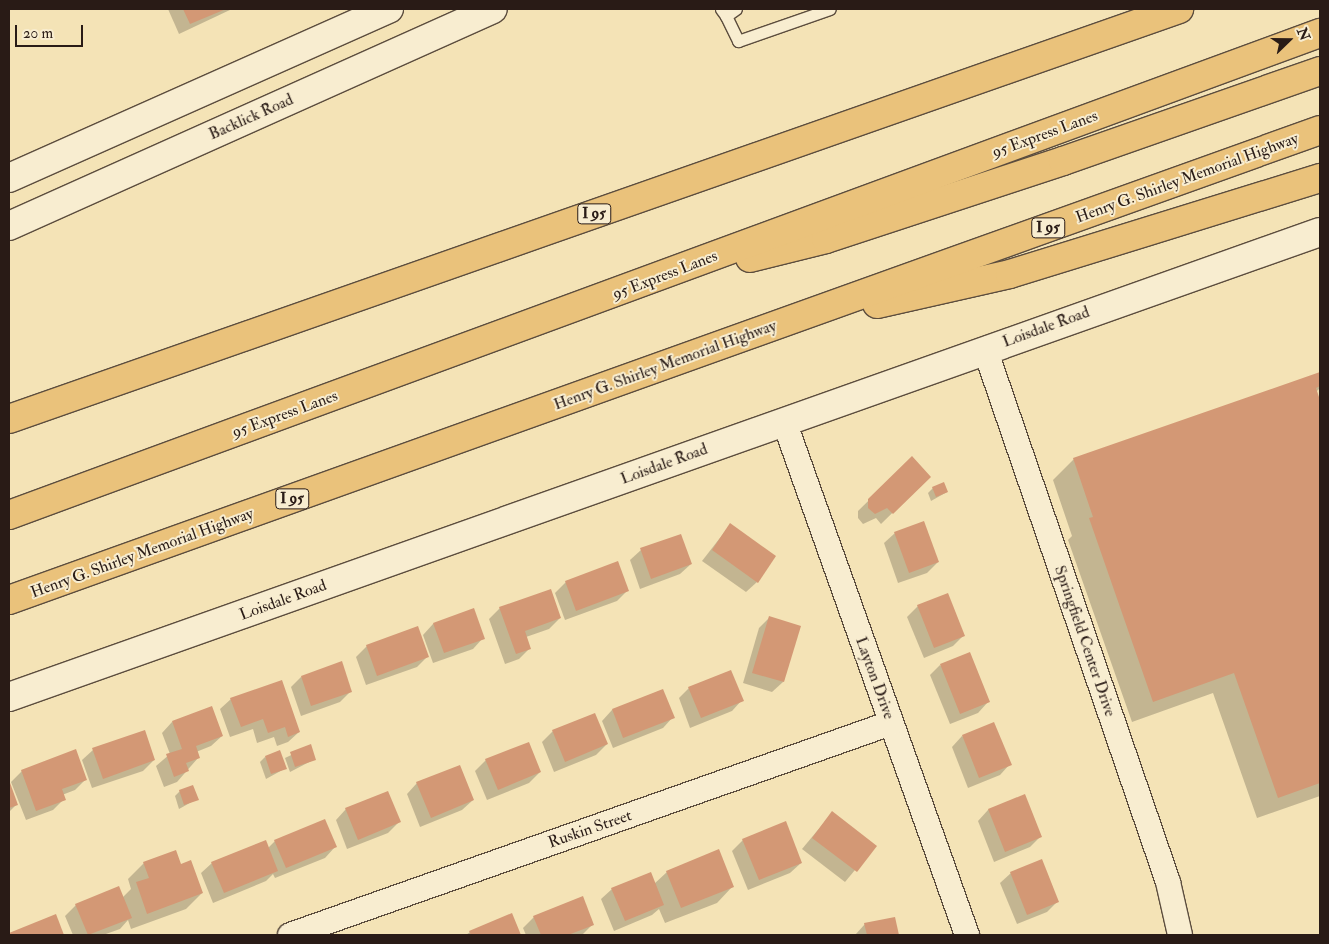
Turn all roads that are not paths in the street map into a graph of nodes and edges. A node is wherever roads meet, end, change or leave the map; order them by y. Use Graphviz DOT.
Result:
graph roads {
  1 [pos="389,9"];
  2 [pos="493,9"];
  3 [pos="736,9"];
  4 [pos="830,9"];
  5 [pos="1179,9"];
  6 [pos="723,12"];
  7 [pos="1320,33"];
  8 [pos="1320,71"];
  9 [pos="1320,130"];
  10 [pos="9,178"];
  11 [pos="1320,178"];
  12 [pos="9,226"];
  13 [pos="1320,232"];
  14 [pos="648,281"];
  15 [pos="775,326"];
  16 [pos="984,349"];
  17 [pos="9,420"];
  18 [pos="784,421"];
  19 [pos="9,515"];
  20 [pos="9,600"];
  21 [pos="9,697"];
  22 [pos="891,722"];
  23 [pos="290,935"];
  24 [pos="966,935"];
  25 [pos="1180,935"];
  1 -- 10 [label="main road"];
  2 -- 12 [label="main road, Backlick Road"];
  3 -- 6 [label="lane"];
  4 -- 6 [label="lane"];
  5 -- 17 [label="highway, I 95"];
  7 -- 14 [label="highway, 95 Express Lanes"];
  8 -- 14 [label="highway"];
  9 -- 15 [label="highway, Henry G. Shirley Memorial Highway / I 95"];
  11 -- 15 [label="highway"];
  13 -- 16 [label="main road, Loisdale Road"];
  14 -- 19 [label="highway, 95 Express Lanes"];
  15 -- 20 [label="highway, Henry G. Shirley Memorial Highway / I 95"];
  16 -- 18 [label="main road, Loisdale Road"];
  16 -- 25 [label="street, Springfield Center Drive"];
  18 -- 21 [label="main road, Loisdale Road"];
  18 -- 22 [label="street, Layton Drive"];
  22 -- 23 [label="street, Ruskin Street"];
  22 -- 24 [label="street, Layton Drive"];
}
